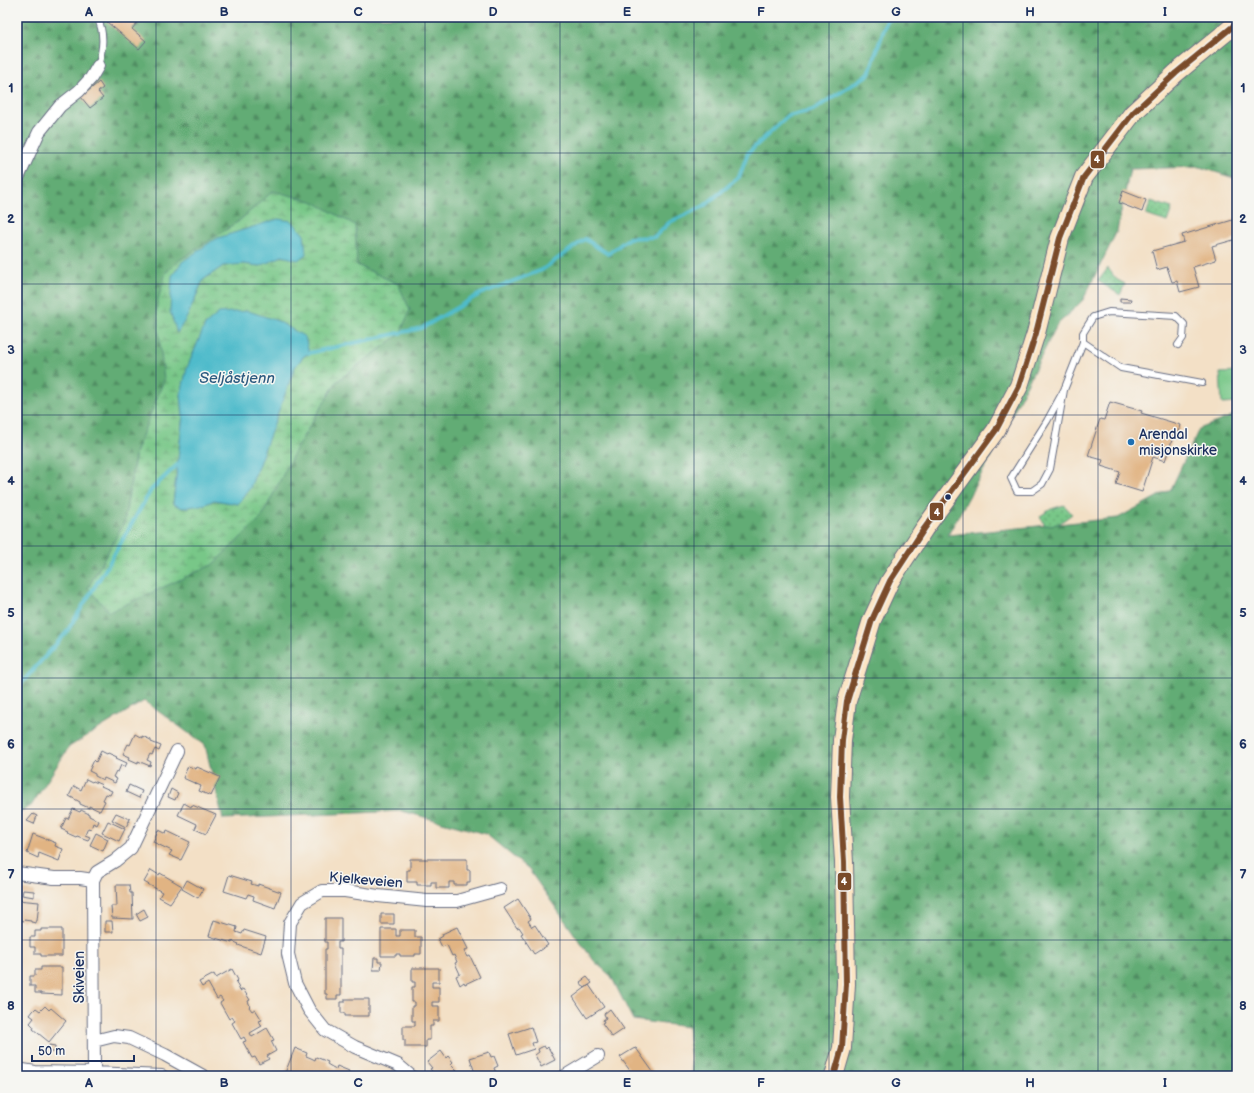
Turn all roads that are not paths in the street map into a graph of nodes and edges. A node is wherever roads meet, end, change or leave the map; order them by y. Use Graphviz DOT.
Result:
graph roads {
  1 [pos="97,17"];
  2 [pos="1237,24"];
  3 [pos="98,66"];
  4 [pos="17,180"];
  5 [pos="1083,342"];
  6 [pos="1178,345"];
  7 [pos="1202,383"];
  8 [pos="1064,390"];
  9 [pos="177,751"];
  10 [pos="17,873"];
  11 [pos="93,880"];
  12 [pos="500,889"];
  13 [pos="94,1041"];
  14 [pos="598,1056"];
  15 [pos="17,1068"];
  16 [pos="94,1072"];
  17 [pos="162,1076"];
  18 [pos="203,1076"];
  19 [pos="411,1076"];
  20 [pos="565,1076"];
  21 [pos="834,1076"];
  1 -- 3 [label="lane"];
  2 -- 21 [label="main road"];
  3 -- 4 [label="street"];
  5 -- 6 [label="lane"];
  5 -- 7 [label="lane"];
  5 -- 8 [label="lane"];
  8 -- 8 [label="lane"];
  9 -- 11 [label="street"];
  10 -- 11 [label="street"];
  11 -- 13 [label="street, Skiveien"];
  12 -- 19 [label="street, Kjelkeveien"];
  13 -- 16 [label="street, Skiveien"];
  13 -- 18 [label="street"];
  14 -- 20 [label="street"];
  15 -- 16 [label="street"];
  16 -- 17 [label="street"];
}
